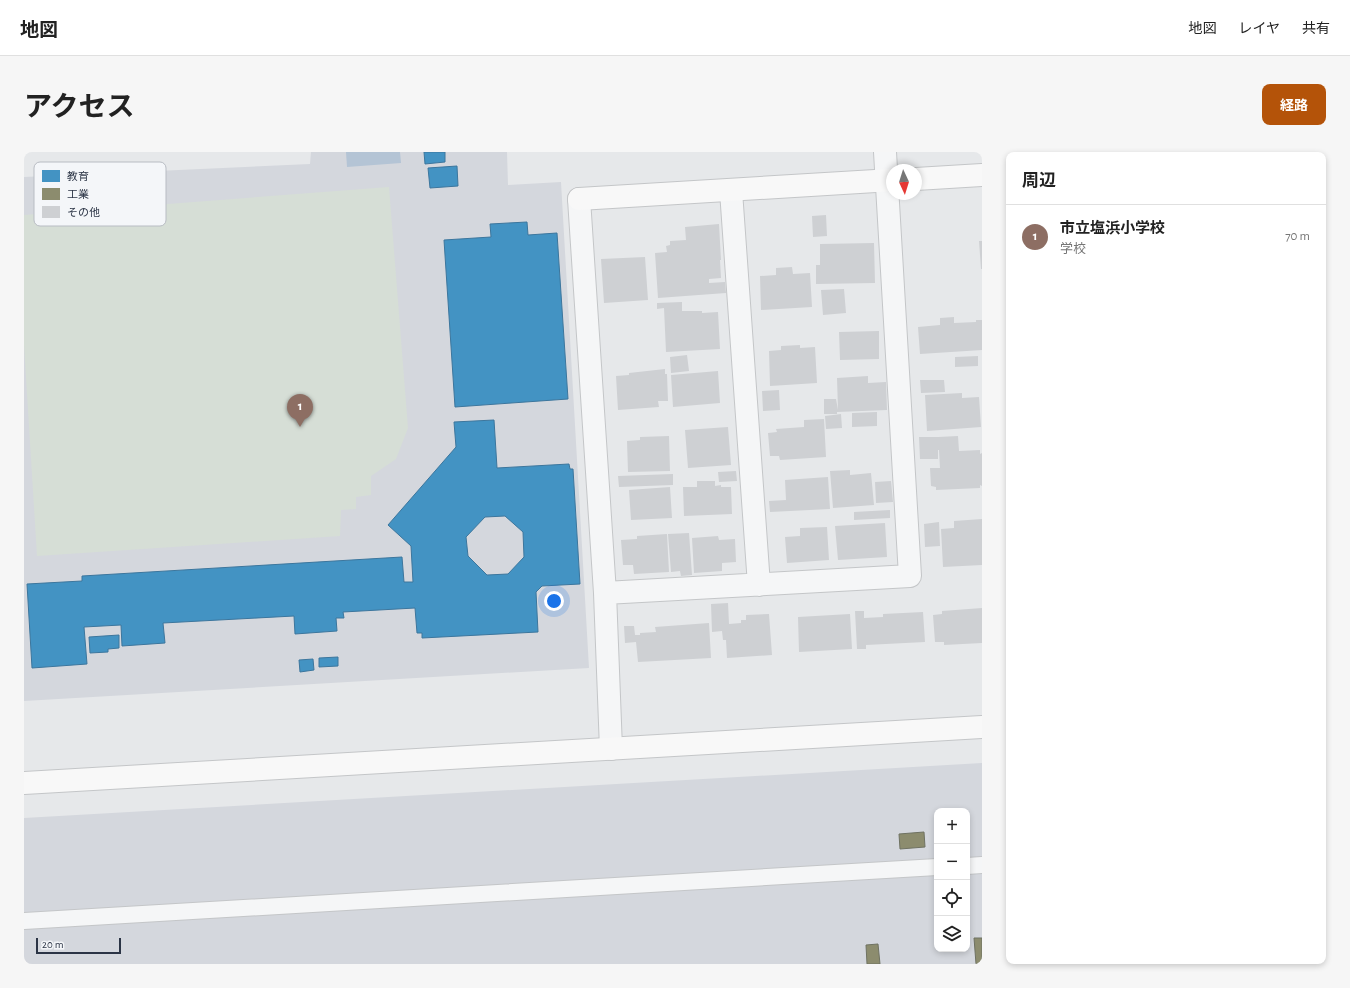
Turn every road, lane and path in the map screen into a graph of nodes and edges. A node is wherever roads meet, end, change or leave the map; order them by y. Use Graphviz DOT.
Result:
graph roads {
  1 [pos="886,152"];
  2 [pos="888,164"];
  3 [pos="982,175"];
  4 [pos="922,179"];
  5 [pos="886,181"];
  6 [pos="732,191"];
  7 [pos="891,200"];
  8 [pos="759,584"];
  9 [pos="605,593"];
  10 [pos="982,727"];
  11 [pos="611,749"];
  12 [pos="24,783"];
  13 [pos="982,865"];
  14 [pos="970,866"];
  15 [pos="934,867"];
  16 [pos="24,921"];
  1 -- 2 [label="street"];
  3 -- 4 [label="street"];
  5 -- 6 [label="street"];
  6 -- 8 [label="street"];
  6 -- 9 [label="street"];
  7 -- 8 [label="street"];
  8 -- 9 [label="street"];
  9 -- 11 [label="street"];
  10 -- 11 [label="street"];
  11 -- 12 [label="street"];
  13 -- 14 [label="lane"];
  15 -- 16 [label="lane"];
}
